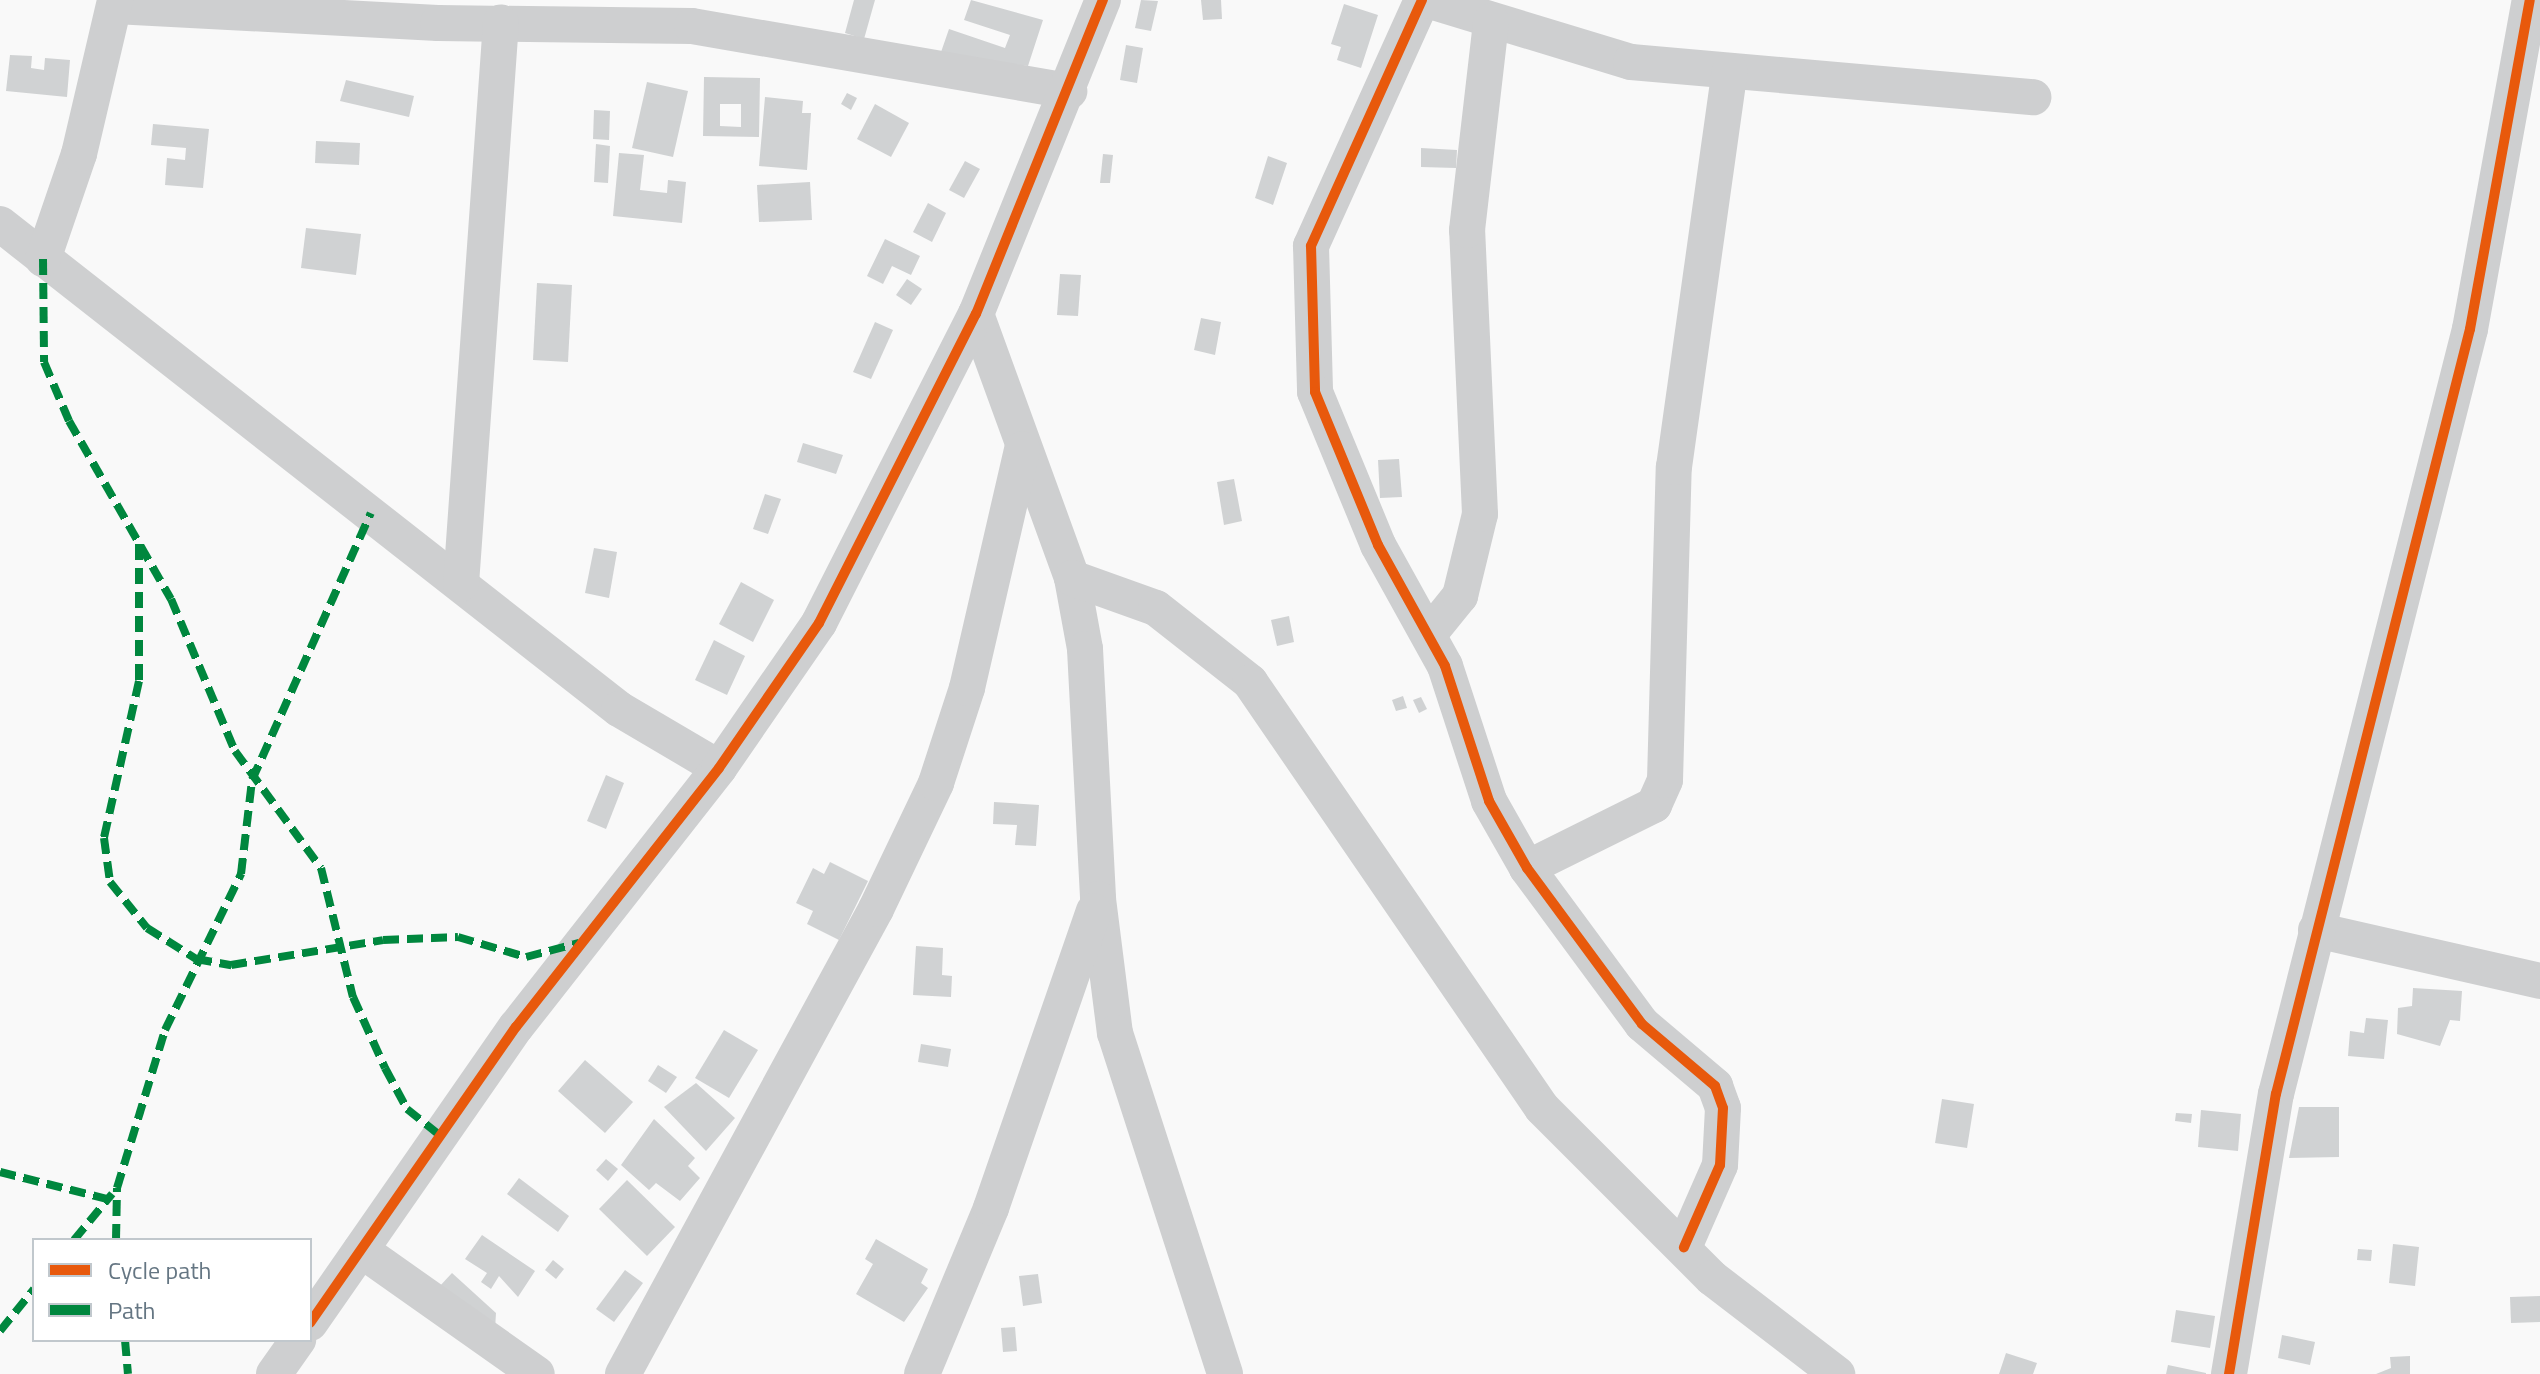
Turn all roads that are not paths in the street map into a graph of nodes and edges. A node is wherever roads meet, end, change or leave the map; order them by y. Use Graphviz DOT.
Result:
graph roads {
  1 [pos="1103,0"];
  2 [pos="2530,0"];
  3 [pos="1438,2"];
  4 [pos="115,3"];
  5 [pos="659,12"];
  6 [pos="493,15"];
  7 [pos="1491,21"];
  8 [pos="1730,71"];
  9 [pos="1069,91"];
  10 [pos="2033,97"];
  11 [pos="0,224"];
  12 [pos="43,259"];
  13 [pos="976,314"];
  14 [pos="1022,449"];
  15 [pos="1072,578"];
  16 [pos="461,584"];
  17 [pos="1430,633"];
  18 [pos="719,768"];
  19 [pos="1527,868"];
  20 [pos="1098,899"];
  21 [pos="2316,930"];
  22 [pos="2540,981"];
  23 [pos="1684,1247"];
  24 [pos="361,1250"];
  25 [pos="312,1320"];
  26 [pos="297,1342"];
  27 [pos="274,1374"];
  28 [pos="537,1374"];
  29 [pos="623,1374"];
  30 [pos="922,1374"];
  31 [pos="1225,1374"];
  32 [pos="1837,1374"];
  33 [pos="2229,1374"];
  1 -- 9 [label="street"];
  2 -- 21 [label="street"];
  3 -- 7 [label="street"];
  3 -- 17 [label="street"];
  4 -- 6 [label="street"];
  4 -- 12 [label="street"];
  5 -- 6 [label="street"];
  5 -- 9 [label="street"];
  6 -- 16 [label="street"];
  7 -- 8 [label="street"];
  7 -- 17 [label="street"];
  8 -- 10 [label="street"];
  8 -- 19 [label="street"];
  9 -- 13 [label="street"];
  11 -- 12 [label="street"];
  12 -- 16 [label="street"];
  13 -- 14 [label="street"];
  13 -- 18 [label="street"];
  14 -- 15 [label="street"];
  14 -- 29 [label="street"];
  15 -- 20 [label="street"];
  15 -- 23 [label="street"];
  16 -- 18 [label="street"];
  17 -- 19 [label="street"];
  18 -- 24 [label="street"];
  19 -- 23 [label="street"];
  20 -- 30 [label="street"];
  20 -- 31 [label="street"];
  21 -- 22 [label="street"];
  21 -- 33 [label="street"];
  23 -- 32 [label="street"];
  24 -- 25 [label="street"];
  24 -- 28 [label="street"];
  26 -- 27 [label="street"];
}
